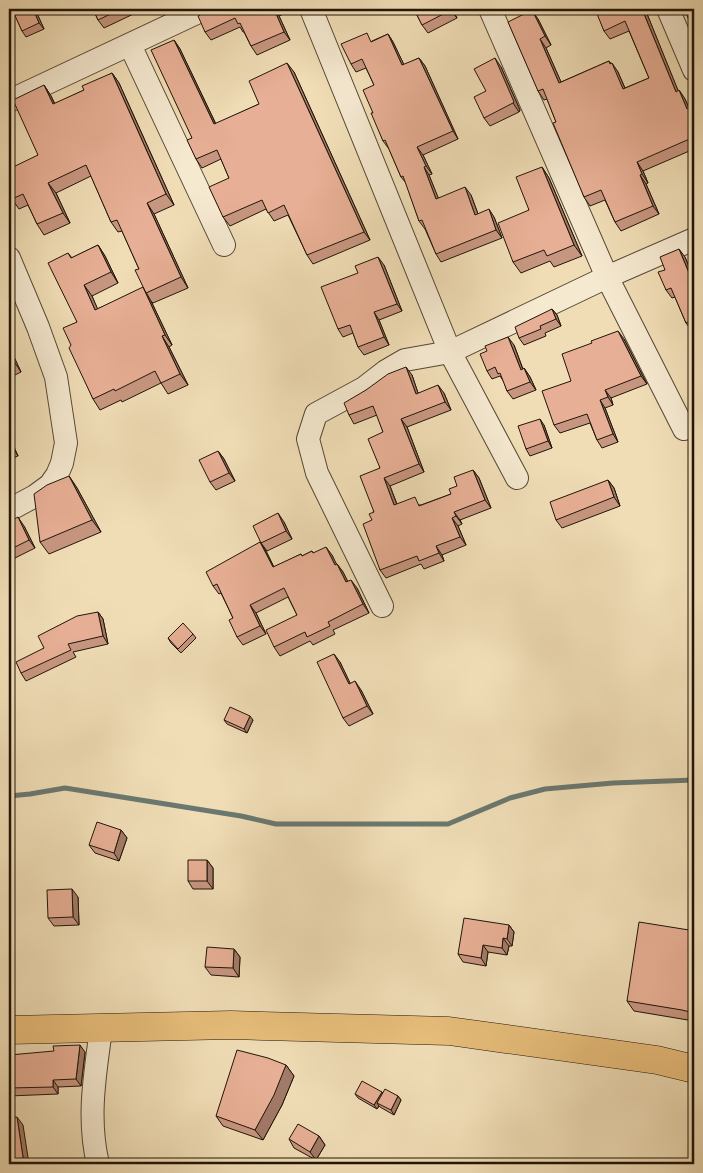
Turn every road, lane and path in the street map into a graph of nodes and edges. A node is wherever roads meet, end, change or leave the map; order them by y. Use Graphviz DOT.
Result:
graph roads {
  1 [pos="205,9"];
  2 [pos="311,9"];
  3 [pos="490,9"];
  4 [pos="668,9"];
  5 [pos="130,45"];
  6 [pos="694,70"];
  7 [pos="9,101"];
  8 [pos="694,239"];
  9 [pos="224,245"];
  10 [pos="9,258"];
  11 [pos="607,277"];
  12 [pos="450,352"];
  13 [pos="684,429"];
  14 [pos="517,478"];
  15 [pos="9,510"];
  16 [pos="382,606"];
  17 [pos="101,1029"];
  18 [pos="9,1030"];
  19 [pos="694,1069"];
  20 [pos="98,1164"];
  1 -- 5 [label="street"];
  2 -- 12 [label="street"];
  3 -- 11 [label="street"];
  4 -- 6 [label="street"];
  5 -- 7 [label="street"];
  5 -- 9 [label="street"];
  8 -- 11 [label="street"];
  10 -- 15 [label="street"];
  11 -- 12 [label="street"];
  11 -- 13 [label="street"];
  12 -- 14 [label="street"];
  12 -- 16 [label="street"];
  17 -- 18 [label="main road"];
  17 -- 19 [label="main road"];
  17 -- 20 [label="street"];
}
